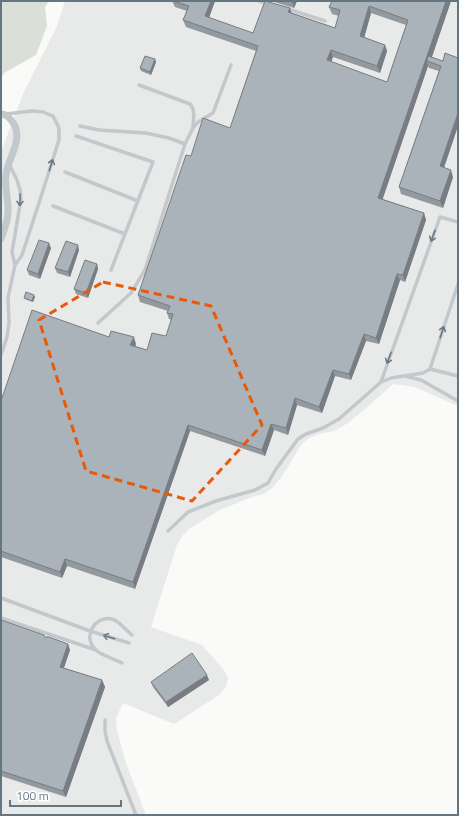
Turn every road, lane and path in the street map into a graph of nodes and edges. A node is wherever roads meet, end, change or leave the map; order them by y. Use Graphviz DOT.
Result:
graph roads {
  1 [pos="260,1"];
  2 [pos="274,5"];
  3 [pos="281,8"];
  4 [pos="325,21"];
  5 [pos="231,65"];
  6 [pos="139,85"];
  7 [pos="3,114"];
  8 [pos="80,126"];
  9 [pos="193,128"];
  10 [pos="76,136"];
  11 [pos="185,144"];
  12 [pos="9,164"];
  13 [pos="65,172"];
  14 [pos="6,173"];
  15 [pos="1,180"];
  16 [pos="138,201"];
  17 [pos="53,206"];
  18 [pos="458,222"];
  19 [pos="125,234"];
  20 [pos="1,239"];
  21 [pos="15,265"];
  22 [pos="111,270"];
  23 [pos="458,284"];
  24 [pos="98,323"];
  25 [pos="1,355"];
  26 [pos="430,369"];
  27 [pos="402,376"];
  28 [pos="458,376"];
  29 [pos="381,382"];
  30 [pos="458,402"];
  31 [pos="168,531"];
  32 [pos="1,598"];
  33 [pos="1,618"];
  34 [pos="90,631"];
  35 [pos="51,635"];
  36 [pos="132,635"];
  37 [pos="49,641"];
  38 [pos="129,643"];
  39 [pos="96,650"];
  40 [pos="122,663"];
  41 [pos="105,720"];
  42 [pos="136,815"];
  1 -- 2 [label="lane"];
  3 -- 4 [label="lane"];
  5 -- 9 [label="lane"];
  6 -- 9 [label="lane"];
  7 -- 12 [label="street"];
  21 -- 7 [label="lane, one-way"];
  8 -- 11 [label="lane"];
  9 -- 11 [label="lane"];
  10 -- 16 [label="lane"];
  11 -- 24 [label="lane"];
  12 -- 14 [label="street"];
  12 -- 21 [label="lane, one-way"];
  13 -- 16 [label="lane"];
  14 -- 15 [label="lane"];
  14 -- 20 [label="street"];
  16 -- 19 [label="lane"];
  17 -- 19 [label="lane"];
  18 -- 29 [label="lane, one-way"];
  19 -- 22 [label="lane"];
  21 -- 25 [label="lane"];
  26 -- 23 [label="lane, one-way"];
  26 -- 27 [label="lane"];
  26 -- 28 [label="lane"];
  27 -- 29 [label="lane"];
  27 -- 30 [label="lane"];
  29 -- 31 [label="lane"];
  32 -- 34 [label="lane"];
  33 -- 35 [label="lane"];
  34 -- 36 [label="lane"];
  38 -- 34 [label="lane, one-way"];
  34 -- 39 [label="lane"];
  35 -- 37 [label="lane"];
  35 -- 39 [label="lane"];
  39 -- 40 [label="lane"];
  41 -- 42 [label="lane"];
}
